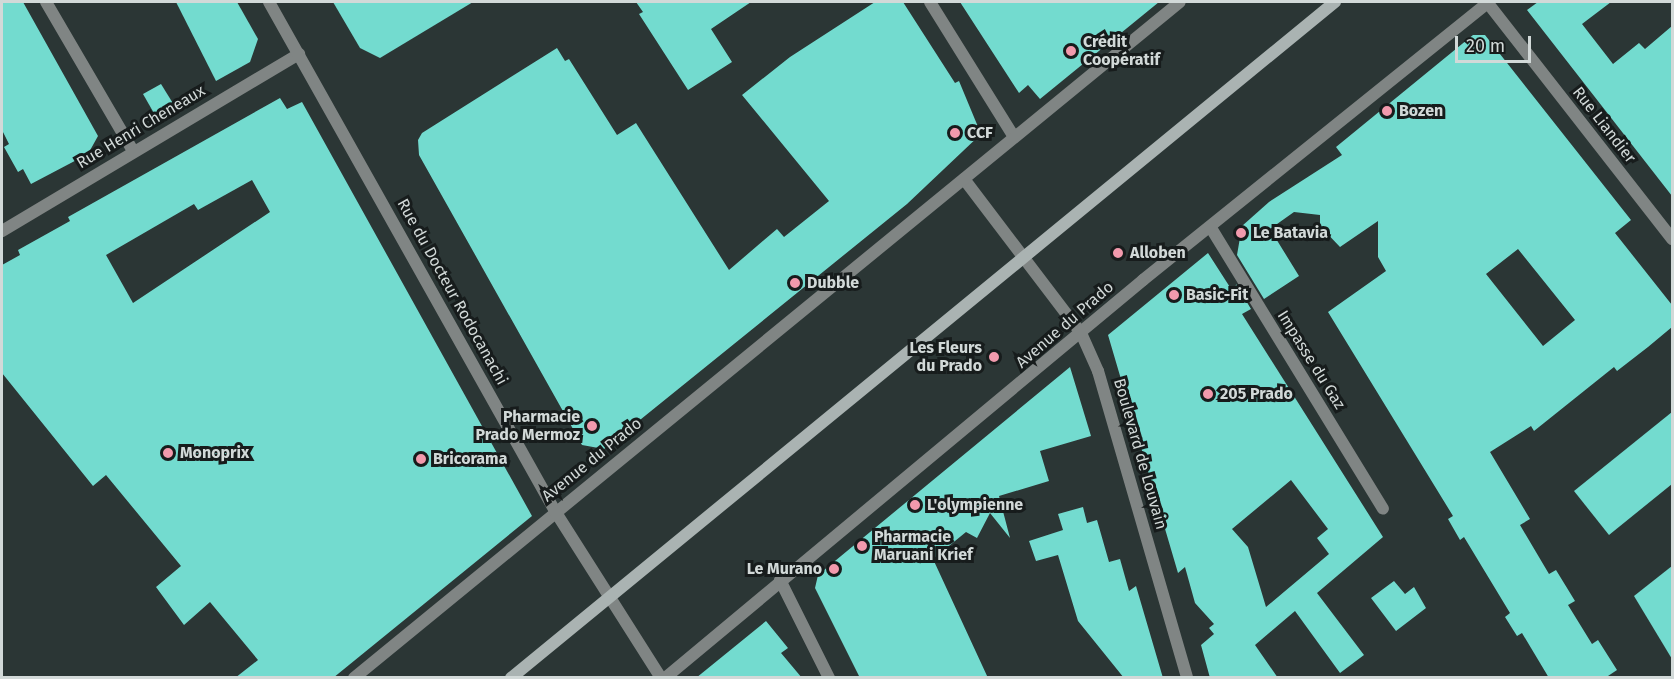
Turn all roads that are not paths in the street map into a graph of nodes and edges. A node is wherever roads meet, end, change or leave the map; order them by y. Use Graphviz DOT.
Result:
graph roads {
  1 [pos="46,2"];
  2 [pos="269,2"];
  3 [pos="930,2"];
  4 [pos="1180,2"];
  5 [pos="1335,2"];
  6 [pos="1488,2"];
  7 [pos="299,54"];
  8 [pos="1014,137"];
  9 [pos="133,150"];
  10 [pos="964,179"];
  11 [pos="1211,228"];
  12 [pos="2,231"];
  13 [pos="1672,239"];
  14 [pos="1024,258"];
  15 [pos="1081,333"];
  16 [pos="1383,509"];
  17 [pos="555,511"];
  18 [pos="780,580"];
  19 [pos="609,596"];
  20 [pos="354,678"];
  21 [pos="511,678"];
  22 [pos="663,678"];
  23 [pos="829,678"];
  24 [pos="1187,678"];
  1 -- 9 [label="street"];
  2 -- 7 [label="street, Rue du Docteur Rodocanachi"];
  3 -- 8 [label="street"];
  4 -- 8 [label="street, Avenue du Prado"];
  5 -- 14 [label="main road"];
  6 -- 11 [label="street, Avenue du Prado"];
  6 -- 13 [label="street, Rue Liandier"];
  7 -- 9 [label="street, Rue Henri Cheneaux"];
  7 -- 17 [label="street, Rue du Docteur Rodocanachi"];
  8 -- 10 [label="street, Avenue du Prado"];
  9 -- 12 [label="street, Rue Henri Cheneaux"];
  10 -- 14 [label="street"];
  10 -- 17 [label="street, Avenue du Prado"];
  11 -- 15 [label="street, Avenue du Prado"];
  11 -- 16 [label="street, Impasse du Gaz"];
  14 -- 15 [label="street, Boulevard de Louvain"];
  14 -- 19 [label="main road"];
  15 -- 18 [label="street, Avenue du Prado"];
  15 -- 24 [label="street, Boulevard de Louvain"];
  17 -- 19 [label="street, Rue du Docteur Rodocanachi"];
  17 -- 20 [label="street, Avenue du Prado"];
  18 -- 22 [label="street, Avenue du Prado"];
  18 -- 23 [label="street"];
  19 -- 21 [label="main road"];
  19 -- 22 [label="street, Avenue du Prado"];
}
